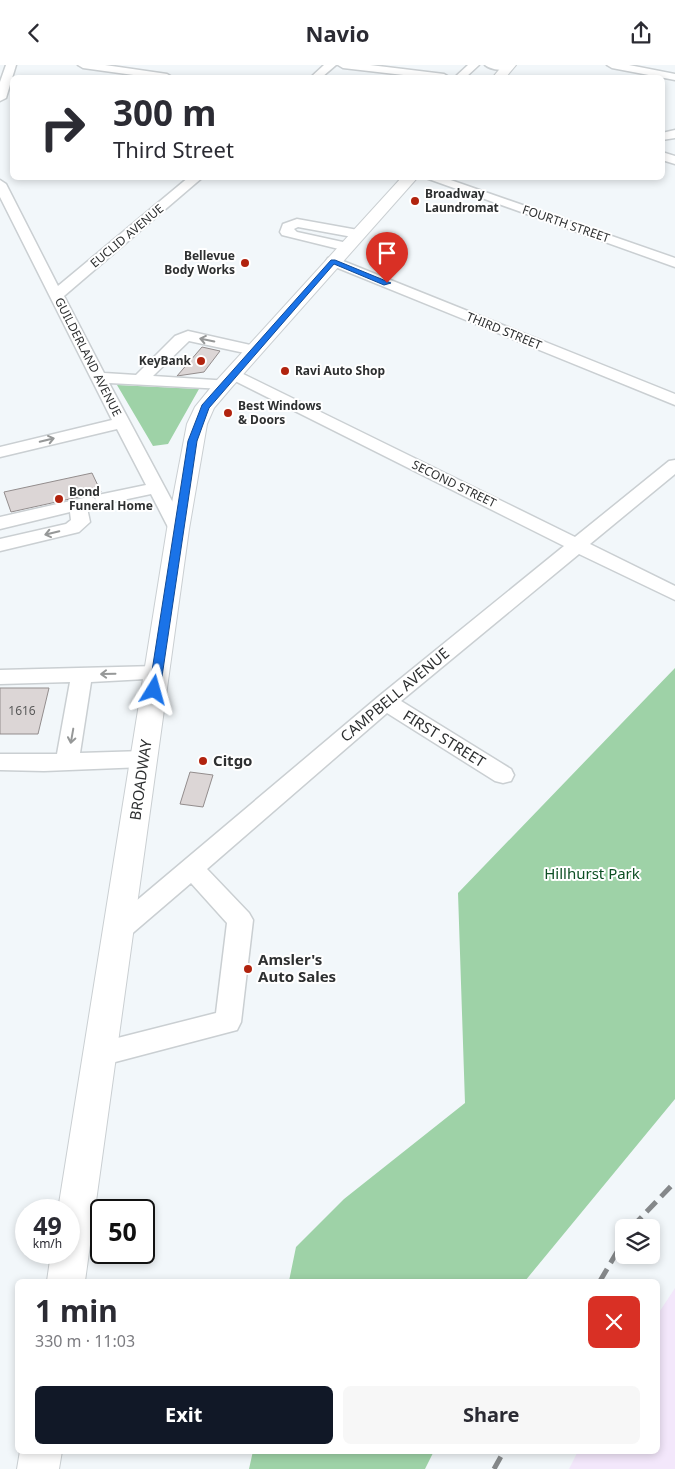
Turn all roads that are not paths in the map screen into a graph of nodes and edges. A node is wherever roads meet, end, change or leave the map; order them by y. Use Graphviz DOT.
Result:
graph roads {
  1 [pos="11,65"];
  2 [pos="83,65"];
  3 [pos="170,65"];
  4 [pos="331,65"];
  5 [pos="343,65"];
  6 [pos="435,65"];
  7 [pos="474,65"];
  8 [pos="490,65"];
  9 [pos="612,65"];
  10 [pos="505,70"];
  11 [pos="142,75"];
  12 [pos="157,75"];
  13 [pos="318,75"];
  14 [pos="425,75"];
  15 [pos="462,75"];
  16 [pos="664,75"];
  17 [pos="3,80"];
  18 [pos="0,98"];
  19 [pos="193,180"];
  20 [pos="408,180"];
  21 [pos="438,180"];
  22 [pos="2,181"];
  23 [pos="333,261"];
  24 [pos="675,263"];
  25 [pos="56,295"];
  26 [pos="254,350"];
  27 [pos="98,378"];
  28 [pos="228,379"];
  29 [pos="140,380"];
  30 [pos="675,400"];
  31 [pos="122,423"];
  32 [pos="0,452"];
  33 [pos="675,465"];
  34 [pos="156,487"];
  35 [pos="90,502"];
  36 [pos="0,523"];
  37 [pos="178,529"];
  38 [pos="0,545"];
  39 [pos="576,545"];
  40 [pos="675,594"];
  41 [pos="157,673"];
  42 [pos="82,675"];
  43 [pos="0,677"];
  44 [pos="386,702"];
  45 [pos="144,759"];
  46 [pos="0,762"];
  47 [pos="67,762"];
  48 [pos="502,775"];
  49 [pos="192,867"];
  50 [pos="119,930"];
  51 [pos="100,1054"];
  52 [pos="66,1279"];
  53 [pos="40,1454"];
  54 [pos="38,1469"];
  1 -- 17 [label="street"];
  2 -- 11 [label="street"];
  3 -- 12 [label="street"];
  4 -- 13 [label="street"];
  5 -- 14 [label="street"];
  6 -- 14 [label="street"];
  7 -- 15 [label="street"];
  8 -- 10 [label="street"];
  9 -- 16 [label="street"];
  17 -- 18 [label="street"];
  19 -- 25 [label="street, EUCLID AVENUE"];
  20 -- 23 [label="main road, BROADWAY"];
  21 -- 24 [label="street, FOURTH STREET"];
  22 -- 25 [label="street, GUILDERLAND AVENUE"];
  23 -- 26 [label="main road, BROADWAY"];
  23 -- 30 [label="street, THIRD STREET"];
  25 -- 27 [label="street, GUILDERLAND AVENUE"];
  26 -- 28 [label="main road, BROADWAY"];
  26 -- 29 [label="street, one-way"];
  27 -- 29 [label="street"];
  27 -- 31 [label="street, GUILDERLAND AVENUE"];
  28 -- 29 [label="street"];
  28 -- 37 [label="main road, BROADWAY"];
  28 -- 39 [label="street, SECOND STREET"];
  32 -- 31 [label="street, one-way"];
  31 -- 34 [label="street, GUILDERLAND AVENUE"];
  33 -- 39 [label="street, CAMPBELL AVENUE"];
  34 -- 35 [label="street"];
  34 -- 37 [label="street, GUILDERLAND AVENUE"];
  35 -- 36 [label="street"];
  35 -- 38 [label="street, one-way"];
  37 -- 41 [label="main road, BROADWAY"];
  39 -- 40 [label="street, SECOND STREET"];
  39 -- 44 [label="street, CAMPBELL AVENUE"];
  41 -- 42 [label="street, one-way"];
  41 -- 45 [label="main road, BROADWAY"];
  42 -- 43 [label="street"];
  42 -- 47 [label="street, one-way"];
  44 -- 48 [label="street, FIRST STREET"];
  44 -- 49 [label="street, CAMPBELL AVENUE"];
  45 -- 47 [label="street"];
  45 -- 50 [label="main road, BROADWAY"];
  46 -- 47 [label="street"];
  49 -- 50 [label="street, CAMPBELL AVENUE"];
  49 -- 51 [label="street"];
  50 -- 51 [label="main road, BROADWAY"];
  51 -- 52 [label="main road, BROADWAY"];
  53 -- 54 [label="main road"];
}
